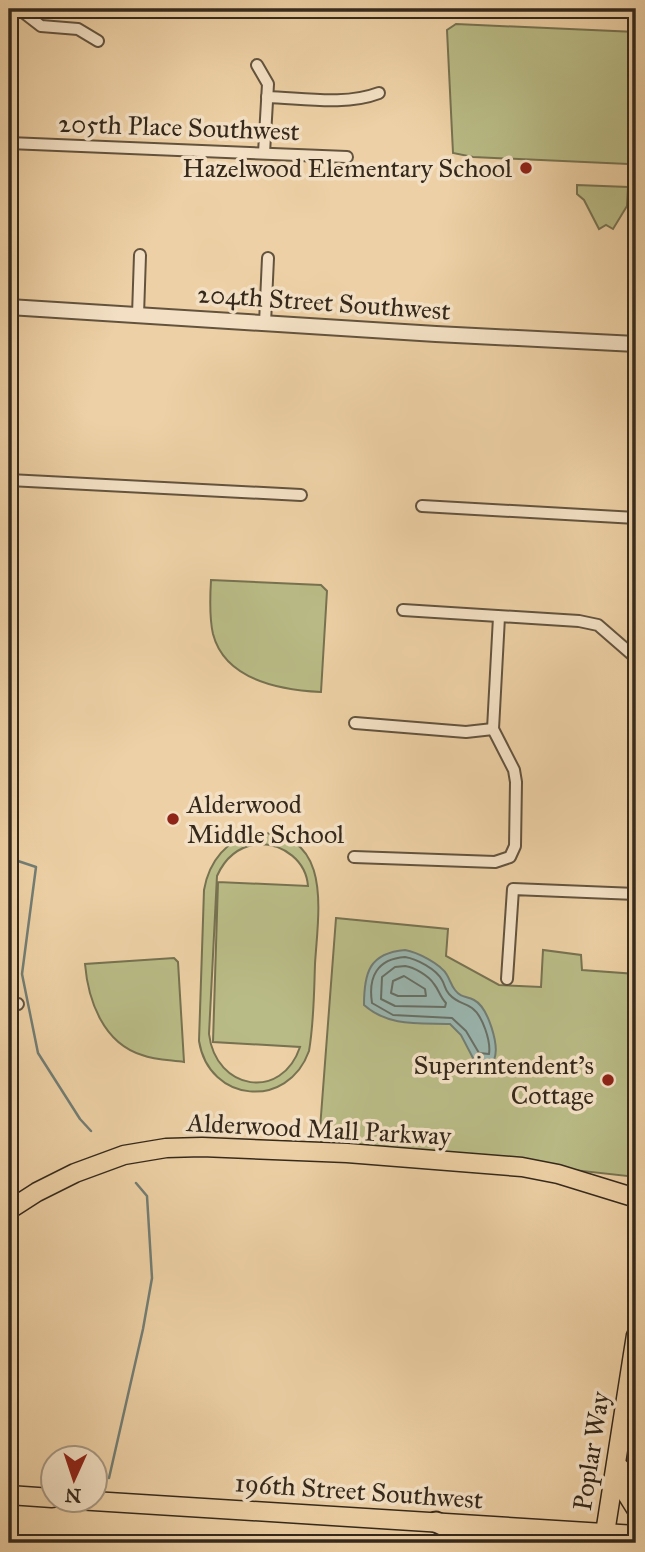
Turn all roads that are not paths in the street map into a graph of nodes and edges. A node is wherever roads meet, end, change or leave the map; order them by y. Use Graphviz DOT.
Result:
graph roads {
  1 [pos="19,9"];
  2 [pos="98,41"];
  3 [pos="257,65"];
  4 [pos="379,93"];
  5 [pos="267,97"];
  6 [pos="9,144"];
  7 [pos="264,153"];
  8 [pos="347,157"];
  9 [pos="11,247"];
  10 [pos="140,255"];
  11 [pos="268,258"];
  12 [pos="9,307"];
  13 [pos="138,315"];
  14 [pos="264,323"];
  15 [pos="636,344"];
  16 [pos="9,480"];
  17 [pos="301,495"];
  18 [pos="422,506"];
  19 [pos="636,518"];
  20 [pos="403,610"];
  21 [pos="499,617"];
  22 [pos="636,658"];
  23 [pos="355,723"];
  24 [pos="493,729"];
  25 [pos="354,858"];
  26 [pos="636,894"];
  27 [pos="507,979"];
  28 [pos="636,1198"];
  29 [pos="9,1210"];
  30 [pos="636,1335"];
  31 [pos="619,1451"];
  32 [pos="9,1495"];
  33 [pos="38,1497"];
  34 [pos="108,1502"];
  35 [pos="636,1509"];
  36 [pos="436,1522"];
  37 [pos="605,1533"];
  38 [pos="636,1535"];
  39 [pos="479,1543"];
  1 -- 2 [label="street"];
  3 -- 5 [label="street"];
  4 -- 5 [label="street"];
  5 -- 7 [label="street"];
  6 -- 7 [label="street, 205th Place Southwest"];
  7 -- 8 [label="street, 205th Place Southwest"];
  9 -- 12 [label="street"];
  10 -- 13 [label="street"];
  11 -- 14 [label="street"];
  12 -- 13 [label="street, 204th Street Southwest"];
  13 -- 14 [label="street, 204th Street Southwest"];
  14 -- 15 [label="street, 204th Street Southwest"];
  16 -- 17 [label="street"];
  18 -- 19 [label="street"];
  20 -- 21 [label="street"];
  21 -- 22 [label="street"];
  21 -- 24 [label="street"];
  23 -- 24 [label="street"];
  24 -- 25 [label="street"];
  26 -- 27 [label="street"];
  28 -- 29 [label="main road, Alderwood Mall Parkway"];
  30 -- 31 [label="main road, Poplar Way"];
  31 -- 35 [label="main road"];
  31 -- 37 [label="main road, Poplar Way"];
  32 -- 33 [label="main road"];
  34 -- 36 [label="main road, 196th Street Southwest"];
  36 -- 37 [label="main road, 196th Street Southwest"];
  36 -- 39 [label="highway"];
  37 -- 38 [label="main road, 196th Street Southwest"];
}
